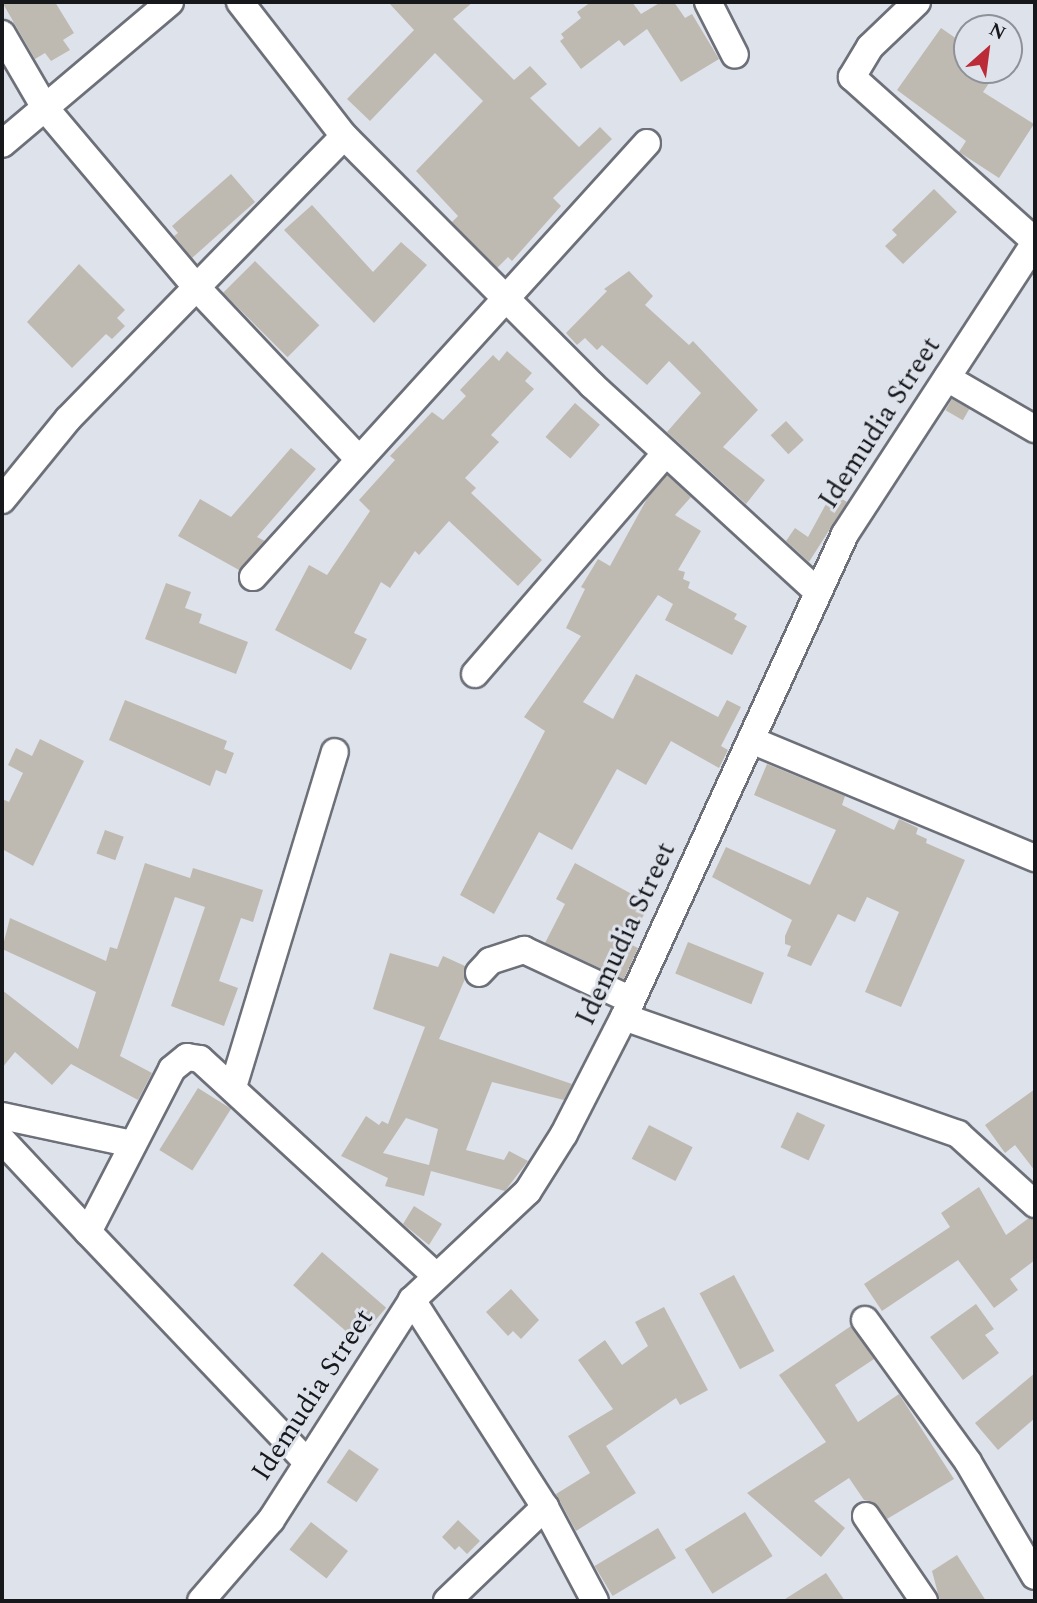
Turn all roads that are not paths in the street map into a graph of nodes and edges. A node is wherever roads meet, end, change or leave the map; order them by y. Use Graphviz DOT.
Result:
graph roads {
  1 [pos="170,2"];
  2 [pos="708,2"];
  3 [pos="917,2"];
  4 [pos="251,5"];
  5 [pos="2,34"];
  6 [pos="736,55"];
  7 [pos="44,108"];
  8 [pos="344,136"];
  9 [pos="647,143"];
  10 [pos="2,144"];
  11 [pos="1035,242"];
  12 [pos="198,289"];
  13 [pos="503,298"];
  14 [pos="947,378"];
  15 [pos="1035,429"];
  16 [pos="665,454"];
  17 [pos="359,459"];
  18 [pos="2,500"];
  19 [pos="253,577"];
  20 [pos="817,591"];
  21 [pos="475,674"];
  22 [pos="751,740"];
  23 [pos="335,752"];
  24 [pos="1035,858"];
  25 [pos="479,973"];
  26 [pos="628,1009"];
  27 [pos="233,1087"];
  28 [pos="2,1116"];
  29 [pos="2,1140"];
  30 [pos="133,1144"];
  31 [pos="1035,1204"];
  32 [pos="88,1232"];
  33 [pos="436,1276"];
  34 [pos="412,1300"];
  35 [pos="865,1320"];
  36 [pos="307,1462"];
  37 [pos="545,1507"];
  38 [pos="866,1516"];
  39 [pos="1035,1576"];
  40 [pos="201,1601"];
  41 [pos="447,1601"];
  42 [pos="595,1601"];
  43 [pos="924,1601"];
  1 -- 7 [label="street"];
  2 -- 6 [label="street"];
  3 -- 11 [label="street"];
  4 -- 8 [label="street"];
  5 -- 7 [label="street"];
  7 -- 10 [label="street"];
  7 -- 12 [label="street"];
  8 -- 12 [label="street"];
  8 -- 13 [label="street"];
  9 -- 13 [label="street"];
  11 -- 14 [label="street, Idemudia Street"];
  12 -- 17 [label="street"];
  12 -- 18 [label="street"];
  13 -- 16 [label="street"];
  13 -- 17 [label="street"];
  14 -- 15 [label="street"];
  14 -- 20 [label="street, Idemudia Street"];
  16 -- 20 [label="street"];
  16 -- 21 [label="street"];
  17 -- 19 [label="street"];
  20 -- 22 [label="street, Idemudia Street"];
  22 -- 24 [label="street"];
  22 -- 26 [label="street, Idemudia Street"];
  23 -- 27 [label="street"];
  25 -- 26 [label="street"];
  26 -- 31 [label="street"];
  26 -- 33 [label="street, Idemudia Street"];
  27 -- 30 [label="street"];
  27 -- 33 [label="street"];
  28 -- 30 [label="street"];
  29 -- 32 [label="street"];
  30 -- 32 [label="street"];
  32 -- 36 [label="street"];
  33 -- 34 [label="street, Idemudia Street"];
  34 -- 36 [label="street, Idemudia Street"];
  34 -- 37 [label="street"];
  35 -- 39 [label="street"];
  36 -- 40 [label="street, Idemudia Street"];
  37 -- 41 [label="street"];
  37 -- 42 [label="street"];
  38 -- 43 [label="street"];
}
